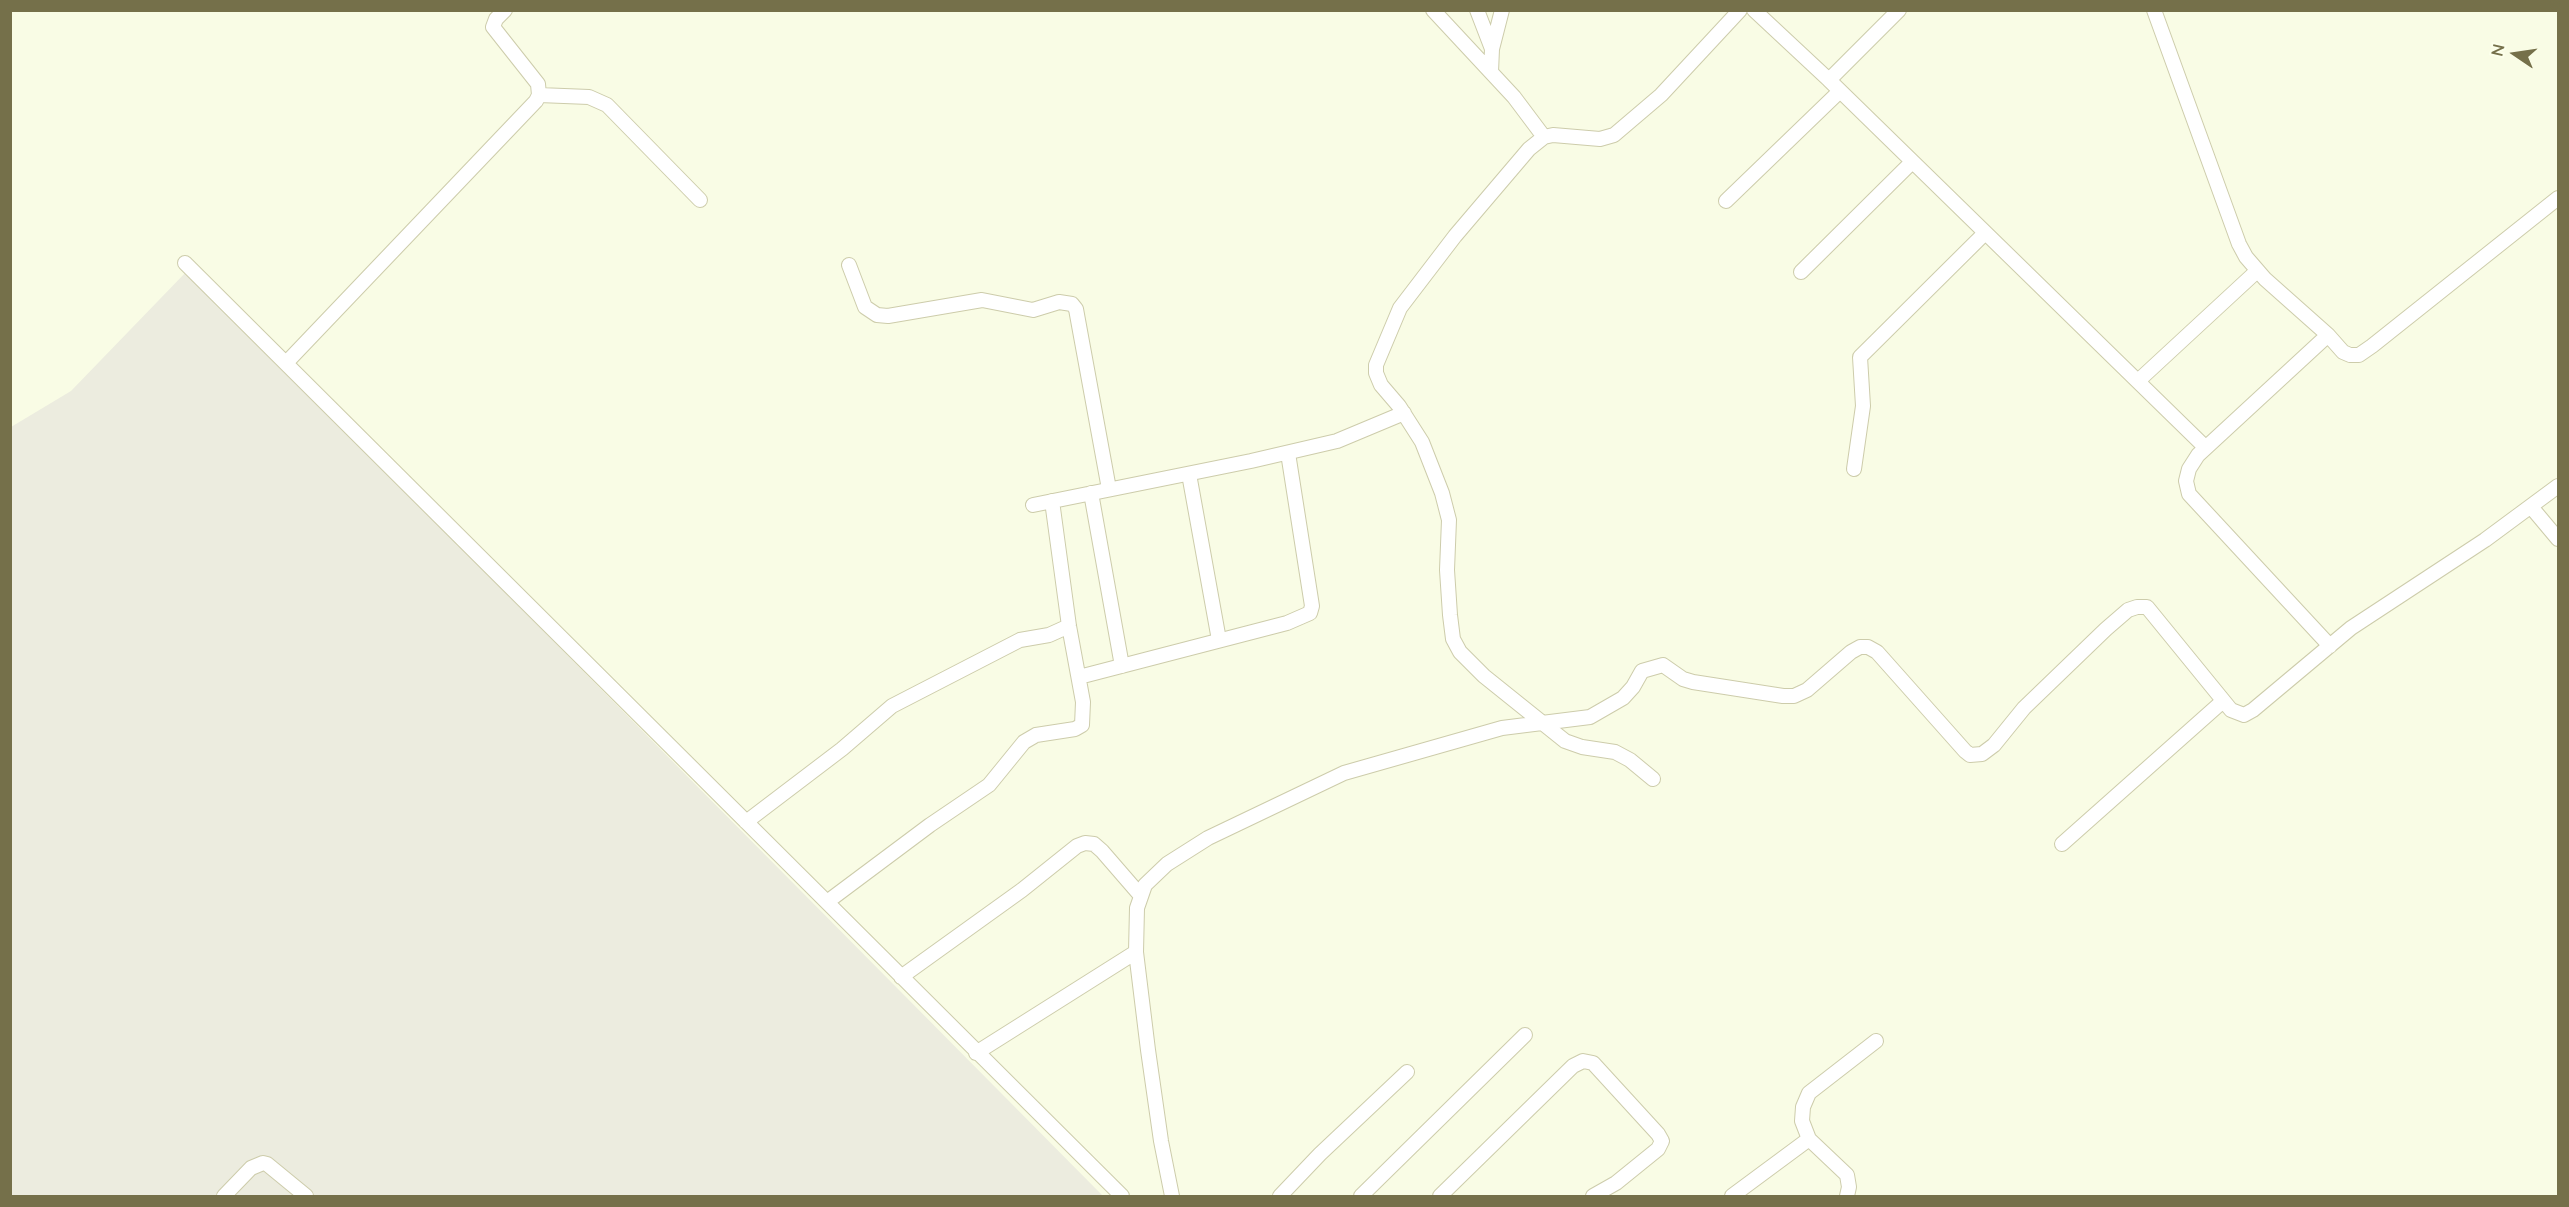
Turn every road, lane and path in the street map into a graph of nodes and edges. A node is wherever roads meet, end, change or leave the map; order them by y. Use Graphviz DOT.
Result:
graph roads {
  1 [pos="505,10"];
  2 [pos="1433,10"];
  3 [pos="1477,10"];
  4 [pos="1502,10"];
  5 [pos="1740,10"];
  6 [pos="1754,10"];
  7 [pos="1899,10"];
  8 [pos="2154,10"];
  9 [pos="1492,50"];
  10 [pos="1491,72"];
  11 [pos="1829,80"];
  12 [pos="1840,91"];
  13 [pos="539,95"];
  14 [pos="1544,137"];
  15 [pos="1912,162"];
  16 [pos="2559,198"];
  17 [pos="700,200"];
  18 [pos="1726,201"];
  19 [pos="1985,233"];
  20 [pos="185,263"];
  21 [pos="849,266"];
  22 [pos="2257,271"];
  23 [pos="1801,272"];
  24 [pos="2328,335"];
  25 [pos="287,362"];
  26 [pos="2138,381"];
  27 [pos="1404,413"];
  28 [pos="2205,447"];
  29 [pos="1288,453"];
  30 [pos="1854,469"];
  31 [pos="1189,474"];
  32 [pos="2559,486"];
  33 [pos="1109,489"];
  34 [pos="1091,493"];
  35 [pos="1052,501"];
  36 [pos="1033,504"];
  37 [pos="2532,508"];
  38 [pos="2559,539"];
  39 [pos="1069,626"];
  40 [pos="1049,635"];
  41 [pos="1219,640"];
  42 [pos="2330,646"];
  43 [pos="1074,648"];
  44 [pos="1122,666"];
  45 [pos="1079,677"];
  46 [pos="2223,701"];
  47 [pos="1544,723"];
  48 [pos="1653,779"];
  49 [pos="746,822"];
  50 [pos="2061,844"];
  51 [pos="1141,896"];
  52 [pos="827,902"];
  53 [pos="1136,952"];
  54 [pos="901,977"];
  55 [pos="1526,1035"];
  56 [pos="1876,1041"];
  57 [pos="976,1053"];
  58 [pos="1407,1072"];
  59 [pos="1809,1139"];
  60 [pos="224,1197"];
  61 [pos="306,1197"];
  62 [pos="1122,1197"];
  63 [pos="1172,1197"];
  64 [pos="1280,1197"];
  65 [pos="1361,1197"];
  66 [pos="1440,1197"];
  67 [pos="1593,1197"];
  68 [pos="1732,1197"];
  69 [pos="1847,1197"];
  1 -- 13 [label="street"];
  2 -- 10 [label="street"];
  3 -- 9 [label="street"];
  4 -- 9 [label="street"];
  5 -- 14 [label="street"];
  6 -- 11 [label="street"];
  7 -- 11 [label="street"];
  8 -- 22 [label="street"];
  9 -- 10 [label="street"];
  10 -- 14 [label="street"];
  11 -- 12 [label="street"];
  12 -- 15 [label="street"];
  12 -- 18 [label="street"];
  13 -- 17 [label="street"];
  13 -- 25 [label="street"];
  14 -- 27 [label="street"];
  15 -- 19 [label="street"];
  15 -- 23 [label="street"];
  16 -- 24 [label="street"];
  19 -- 26 [label="street"];
  19 -- 30 [label="street"];
  20 -- 25 [label="street"];
  21 -- 33 [label="street"];
  22 -- 24 [label="street"];
  22 -- 26 [label="street"];
  24 -- 28 [label="street"];
  25 -- 49 [label="street"];
  26 -- 28 [label="street"];
  27 -- 29 [label="street"];
  27 -- 47 [label="street"];
  28 -- 42 [label="street"];
  29 -- 31 [label="street"];
  29 -- 41 [label="street"];
  31 -- 33 [label="street"];
  31 -- 41 [label="street"];
  32 -- 37 [label="street"];
  33 -- 34 [label="street"];
  34 -- 35 [label="street"];
  34 -- 44 [label="street"];
  35 -- 36 [label="street"];
  35 -- 39 [label="street"];
  37 -- 38 [label="street"];
  37 -- 42 [label="street"];
  39 -- 40 [label="street"];
  39 -- 43 [label="street"];
  40 -- 43 [label="street"];
  40 -- 49 [label="street"];
  41 -- 44 [label="street"];
  42 -- 46 [label="street"];
  43 -- 45 [label="street"];
  44 -- 45 [label="street"];
  45 -- 52 [label="street"];
  46 -- 47 [label="street"];
  46 -- 50 [label="street"];
  47 -- 48 [label="street"];
  47 -- 51 [label="street"];
  49 -- 52 [label="street"];
  51 -- 53 [label="street"];
  51 -- 54 [label="street"];
  52 -- 54 [label="street"];
  53 -- 57 [label="street"];
  53 -- 63 [label="street"];
  54 -- 57 [label="street"];
  55 -- 65 [label="street"];
  56 -- 59 [label="street"];
  57 -- 62 [label="street"];
  58 -- 64 [label="street"];
  59 -- 68 [label="street"];
  59 -- 69 [label="street"];
  60 -- 61 [label="street"];
  66 -- 67 [label="street"];
}
